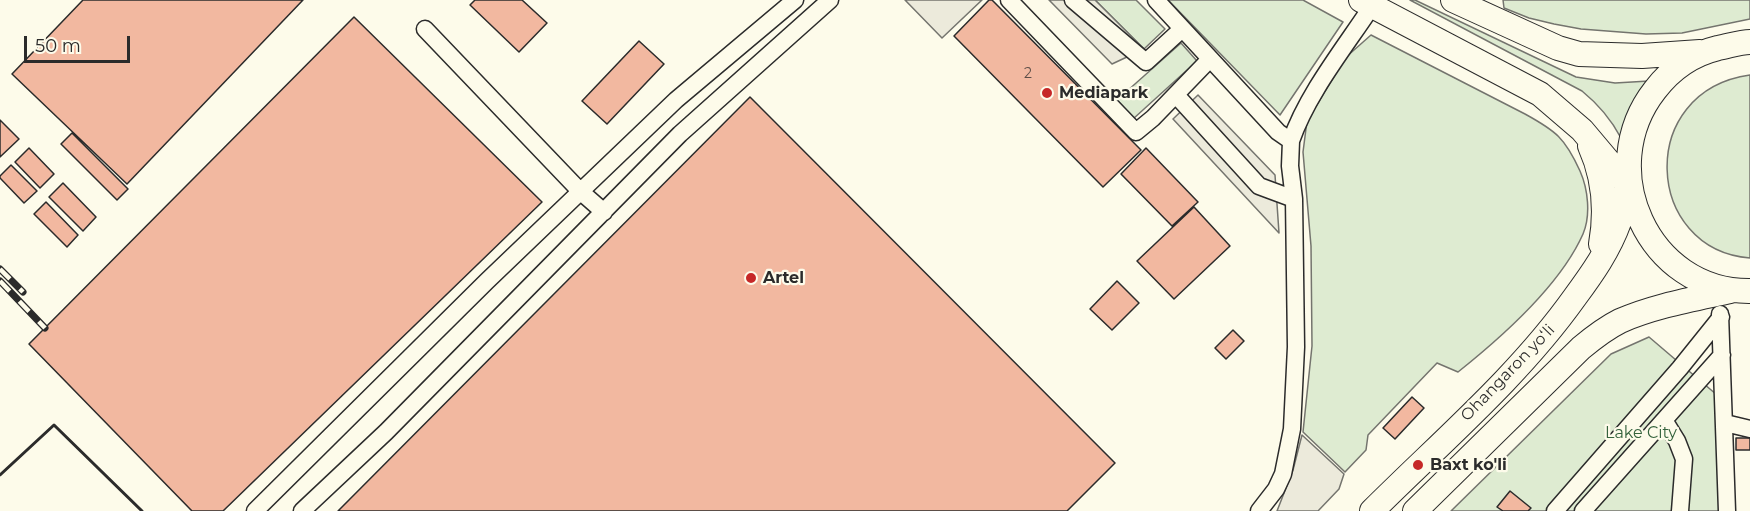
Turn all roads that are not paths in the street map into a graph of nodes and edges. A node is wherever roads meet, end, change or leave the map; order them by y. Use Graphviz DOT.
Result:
graph roads {
  1 [pos="795,0"];
  2 [pos="830,0"];
  3 [pos="1009,0"];
  4 [pos="1073,0"];
  5 [pos="1156,0"];
  6 [pos="1453,0"];
  7 [pos="1366,3"];
  8 [pos="769,22"];
  9 [pos="1182,28"];
  10 [pos="425,29"];
  11 [pos="787,40"];
  12 [pos="1748,42"];
  13 [pos="1706,51"];
  14 [pos="1210,59"];
  15 [pos="1176,95"];
  16 [pos="1582,130"];
  17 [pos="1292,141"];
  18 [pos="1628,180"];
  19 [pos="580,191"];
  20 [pos="1294,199"];
  21 [pos="604,212"];
  22 [pos="1590,276"];
  23 [pos="1728,296"];
  24 [pos="1722,355"];
  25 [pos="1664,420"];
  26 [pos="1725,423"];
  27 [pos="1750,429"];
  28 [pos="255,511"];
  29 [pos="302,511"];
  30 [pos="1259,511"];
  31 [pos="1372,511"];
  32 [pos="1415,511"];
  33 [pos="1555,511"];
  34 [pos="1583,511"];
  35 [pos="1680,511"];
  36 [pos="1727,511"];
  1 -- 8 [label="street"];
  2 -- 11 [label="street"];
  3 -- 15 [label="street"];
  4 -- 9 [label="street"];
  5 -- 9 [label="street"];
  6 -- 13 [label="highway"];
  7 -- 16 [label="highway"];
  7 -- 17 [label="street"];
  8 -- 11 [label="street"];
  8 -- 19 [label="street"];
  9 -- 14 [label="street"];
  10 -- 19 [label="street"];
  11 -- 21 [label="street"];
  12 -- 13 [label="highway"];
  13 -- 18 [label="highway, Ohangaron yoʻli"];
  14 -- 15 [label="street"];
  14 -- 17 [label="street"];
  15 -- 20 [label="street"];
  16 -- 18 [label="highway"];
  16 -- 22 [label="highway"];
  17 -- 20 [label="street"];
  18 -- 22 [label="highway, Ohangaron yoʻli"];
  18 -- 23 [label="highway"];
  19 -- 21 [label="street"];
  19 -- 28 [label="street"];
  20 -- 30 [label="street"];
  21 -- 29 [label="street"];
  22 -- 31 [label="highway, Ohangaron yoʻli"];
  23 -- 24 [label="street"];
  23 -- 32 [label="highway, Ohangaron yoʻli"];
  23 -- 33 [label="street"];
  24 -- 25 [label="street"];
  24 -- 26 [label="street"];
  25 -- 34 [label="street"];
  25 -- 35 [label="street"];
  26 -- 27 [label="street"];
  26 -- 36 [label="street"];
}
